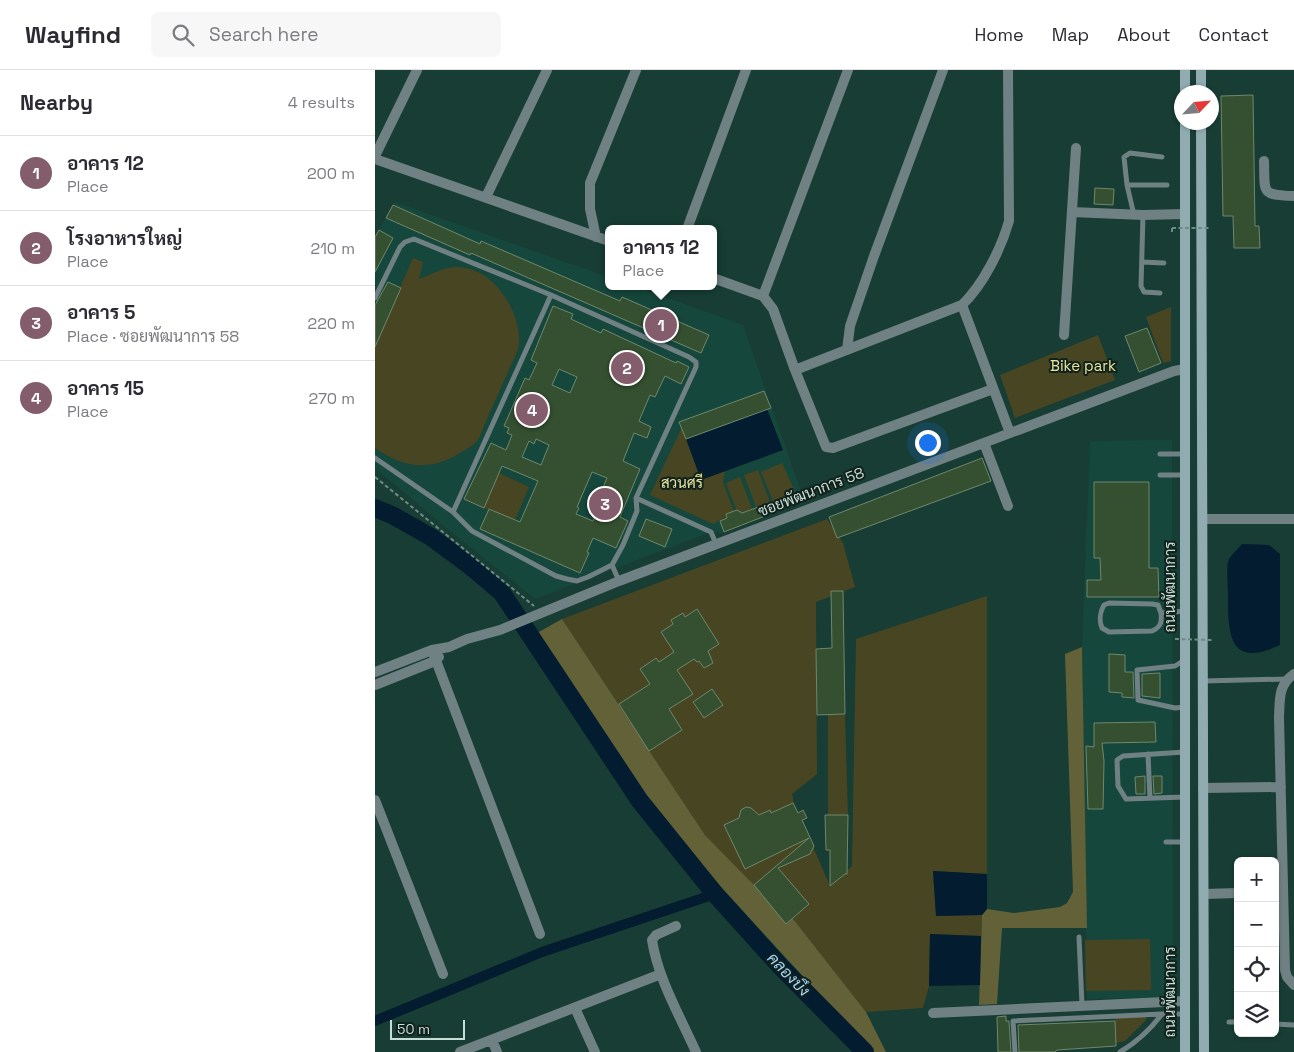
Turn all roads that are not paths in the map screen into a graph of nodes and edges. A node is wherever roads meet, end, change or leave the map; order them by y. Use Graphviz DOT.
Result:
graph roads {
  1 [pos="417,70"];
  2 [pos="547,70"];
  3 [pos="636,70"];
  4 [pos="746,70"];
  5 [pos="848,70"];
  6 [pos="943,70"];
  7 [pos="1008,70"];
  8 [pos="1185,70"];
  9 [pos="1201,70"];
  10 [pos="1185,85"];
  11 [pos="1201,85"];
  12 [pos="1185,130"];
  13 [pos="1201,130"];
  14 [pos="1076,148"];
  15 [pos="375,157"];
  16 [pos="1162,157"];
  17 [pos="1264,161"];
  18 [pos="1127,185"];
  19 [pos="1167,185"];
  20 [pos="1294,196"];
  21 [pos="485,197"];
  22 [pos="1072,212"];
  23 [pos="1185,214"];
  24 [pos="1138,215"];
  25 [pos="688,225"];
  26 [pos="596,237"];
  27 [pos="605,240"];
  28 [pos="1142,262"];
  29 [pos="1164,263"];
  30 [pos="717,279"];
  31 [pos="1160,293"];
  32 [pos="551,295"];
  33 [pos="763,296"];
  34 [pos="375,298"];
  35 [pos="962,305"];
  36 [pos="1064,335"];
  37 [pos="847,350"];
  38 [pos="1185,369"];
  39 [pos="1202,369"];
  40 [pos="795,370"];
  41 [pos="993,389"];
  42 [pos="1009,433"];
  43 [pos="984,443"];
  44 [pos="1160,454"];
  45 [pos="1185,454"];
  46 [pos="375,458"];
  47 [pos="1160,475"];
  48 [pos="1185,475"];
  49 [pos="636,498"];
  50 [pos="1008,506"];
  51 [pos="453,512"];
  52 [pos="1203,518"];
  53 [pos="1294,519"];
  54 [pos="1185,525"];
  55 [pos="716,544"];
  56 [pos="612,566"];
  57 [pos="619,581"];
  58 [pos="1186,611"];
  59 [pos="1161,613"];
  60 [pos="449,647"];
  61 [pos="432,650"];
  62 [pos="1185,659"];
  63 [pos="435,661"];
  64 [pos="375,672"];
  65 [pos="1290,676"];
  66 [pos="1203,681"];
  67 [pos="375,685"];
  68 [pos="1185,707"];
  69 [pos="1185,752"];
  70 [pos="1148,754"];
  71 [pos="1281,787"];
  72 [pos="1203,788"];
  73 [pos="1185,797"];
  74 [pos="1150,798"];
  75 [pos="375,800"];
  76 [pos="1166,842"];
  77 [pos="1185,842"];
  78 [pos="1203,843"];
  79 [pos="1279,892"];
  80 [pos="1234,893"];
  81 [pos="1204,894"];
  82 [pos="676,926"];
  83 [pos="540,934"];
  84 [pos="1079,937"];
  85 [pos="443,974"];
  86 [pos="661,974"];
  87 [pos="1294,985"];
  88 [pos="1185,1001"];
  89 [pos="1082,1006"];
  90 [pos="575,1008"];
  91 [pos="1013,1009"];
  92 [pos="933,1013"];
  93 [pos="1161,1014"];
  94 [pos="1185,1014"];
  95 [pos="1013,1020"];
  96 [pos="1229,1022"];
  97 [pos="1234,1022"];
  98 [pos="1279,1024"];
  99 [pos="1294,1025"];
  100 [pos="492,1040"];
  101 [pos="460,1052"];
  102 [pos="497,1052"];
  103 [pos="595,1052"];
  104 [pos="696,1052"];
  105 [pos="1015,1052"];
  106 [pos="1120,1052"];
  107 [pos="1185,1052"];
  108 [pos="1204,1052"];
  1 -- 15 [label="street"];
  2 -- 21 [label="street"];
  3 -- 26 [label="street"];
  4 -- 25 [label="street"];
  5 -- 33 [label="street"];
  6 -- 37 [label="street"];
  7 -- 35 [label="street"];
  8 -- 10 [label="main road"];
  9 -- 11 [label="main road"];
  12 -- 23 [label="main road, ถนนพัฒนาการ"];
  13 -- 39 [label="main road"];
  14 -- 22 [label="street"];
  15 -- 21 [label="street"];
  16 -- 18 [label="lane"];
  17 -- 20 [label="street"];
  18 -- 19 [label="lane"];
  18 -- 24 [label="lane"];
  21 -- 26 [label="street"];
  22 -- 24 [label="street"];
  22 -- 36 [label="street"];
  23 -- 24 [label="street"];
  23 -- 38 [label="main road, ถนนพัฒนาการ"];
  24 -- 28 [label="lane"];
  26 -- 27 [label="street"];
  28 -- 29 [label="lane"];
  28 -- 31 [label="lane"];
  30 -- 33 [label="street"];
  32 -- 34 [label="lane"];
  32 -- 49 [label="lane"];
  32 -- 51 [label="lane"];
  33 -- 40 [label="street"];
  35 -- 37 [label="street"];
  35 -- 41 [label="street"];
  37 -- 40 [label="street"];
  38 -- 39 [label="main road"];
  38 -- 42 [label="street, ซอยพัฒนาการ 58"];
  38 -- 45 [label="main road, ถนนพัฒนาการ"];
  39 -- 52 [label="main road"];
  40 -- 41 [label="street"];
  41 -- 42 [label="street"];
  42 -- 43 [label="street, ซอยพัฒนาการ 58"];
  43 -- 50 [label="street"];
  43 -- 55 [label="street, ซอยพัฒนาการ 58"];
  44 -- 45 [label="lane"];
  45 -- 48 [label="main road, ถนนพัฒนาการ"];
  46 -- 51 [label="lane"];
  47 -- 48 [label="lane"];
  48 -- 54 [label="main road, ถนนพัฒนาการ"];
  49 -- 55 [label="lane"];
  49 -- 56 [label="lane"];
  51 -- 56 [label="lane"];
  52 -- 53 [label="street"];
  52 -- 54 [label="main road"];
  52 -- 66 [label="main road"];
  54 -- 58 [label="main road, ถนนพัฒนาการ"];
  55 -- 57 [label="street, ซอยพัฒนาการ 58"];
  56 -- 57 [label="lane"];
  57 -- 60 [label="street, ซอยพัฒนาการ 58"];
  58 -- 59 [label="lane"];
  58 -- 62 [label="main road, ถนนพัฒนาการ"];
  59 -- 59 [label="lane"];
  60 -- 61 [label="street, ซอยพัฒนาการ 58"];
  60 -- 63 [label="street, ซอยพัฒนาการ 58"];
  61 -- 63 [label="street"];
  61 -- 64 [label="street, ซอยพัฒนาการ 58"];
  62 -- 68 [label="main road, ถนนพัฒนาการ"];
  62 -- 68 [label="lane"];
  63 -- 67 [label="street, ซอยพัฒนาการ 58"];
  63 -- 83 [label="street"];
  65 -- 66 [label="lane"];
  65 -- 71 [label="street"];
  66 -- 72 [label="main road"];
  68 -- 69 [label="main road, ถนนพัฒนาการ"];
  69 -- 70 [label="lane"];
  69 -- 73 [label="main road, ถนนพัฒนาการ"];
  70 -- 74 [label="lane"];
  70 -- 74 [label="lane"];
  71 -- 72 [label="street"];
  71 -- 79 [label="street"];
  72 -- 78 [label="main road"];
  73 -- 74 [label="lane"];
  73 -- 77 [label="main road, ถนนพัฒนาการ"];
  75 -- 85 [label="street"];
  76 -- 77 [label="lane"];
  77 -- 78 [label="main road"];
  77 -- 88 [label="main road, ถนนพัฒนาการ"];
  78 -- 81 [label="main road"];
  79 -- 87 [label="street"];
  80 -- 81 [label="street"];
  81 -- 108 [label="main road"];
  82 -- 86 [label="street"];
  84 -- 89 [label="lane"];
  86 -- 90 [label="street"];
  86 -- 104 [label="street"];
  88 -- 89 [label="street"];
  88 -- 94 [label="main road, ถนนพัฒนาการ"];
  89 -- 91 [label="street"];
  90 -- 100 [label="street"];
  90 -- 103 [label="street"];
  91 -- 92 [label="street"];
  91 -- 95 [label="lane"];
  93 -- 94 [label="lane"];
  93 -- 95 [label="lane"];
  93 -- 106 [label="lane"];
  94 -- 107 [label="main road, ถนนพัฒนาการ"];
  95 -- 105 [label="lane"];
  96 -- 97 [label="lane"];
  98 -- 99 [label="lane"];
  100 -- 101 [label="street"];
  100 -- 102 [label="street"];
}
